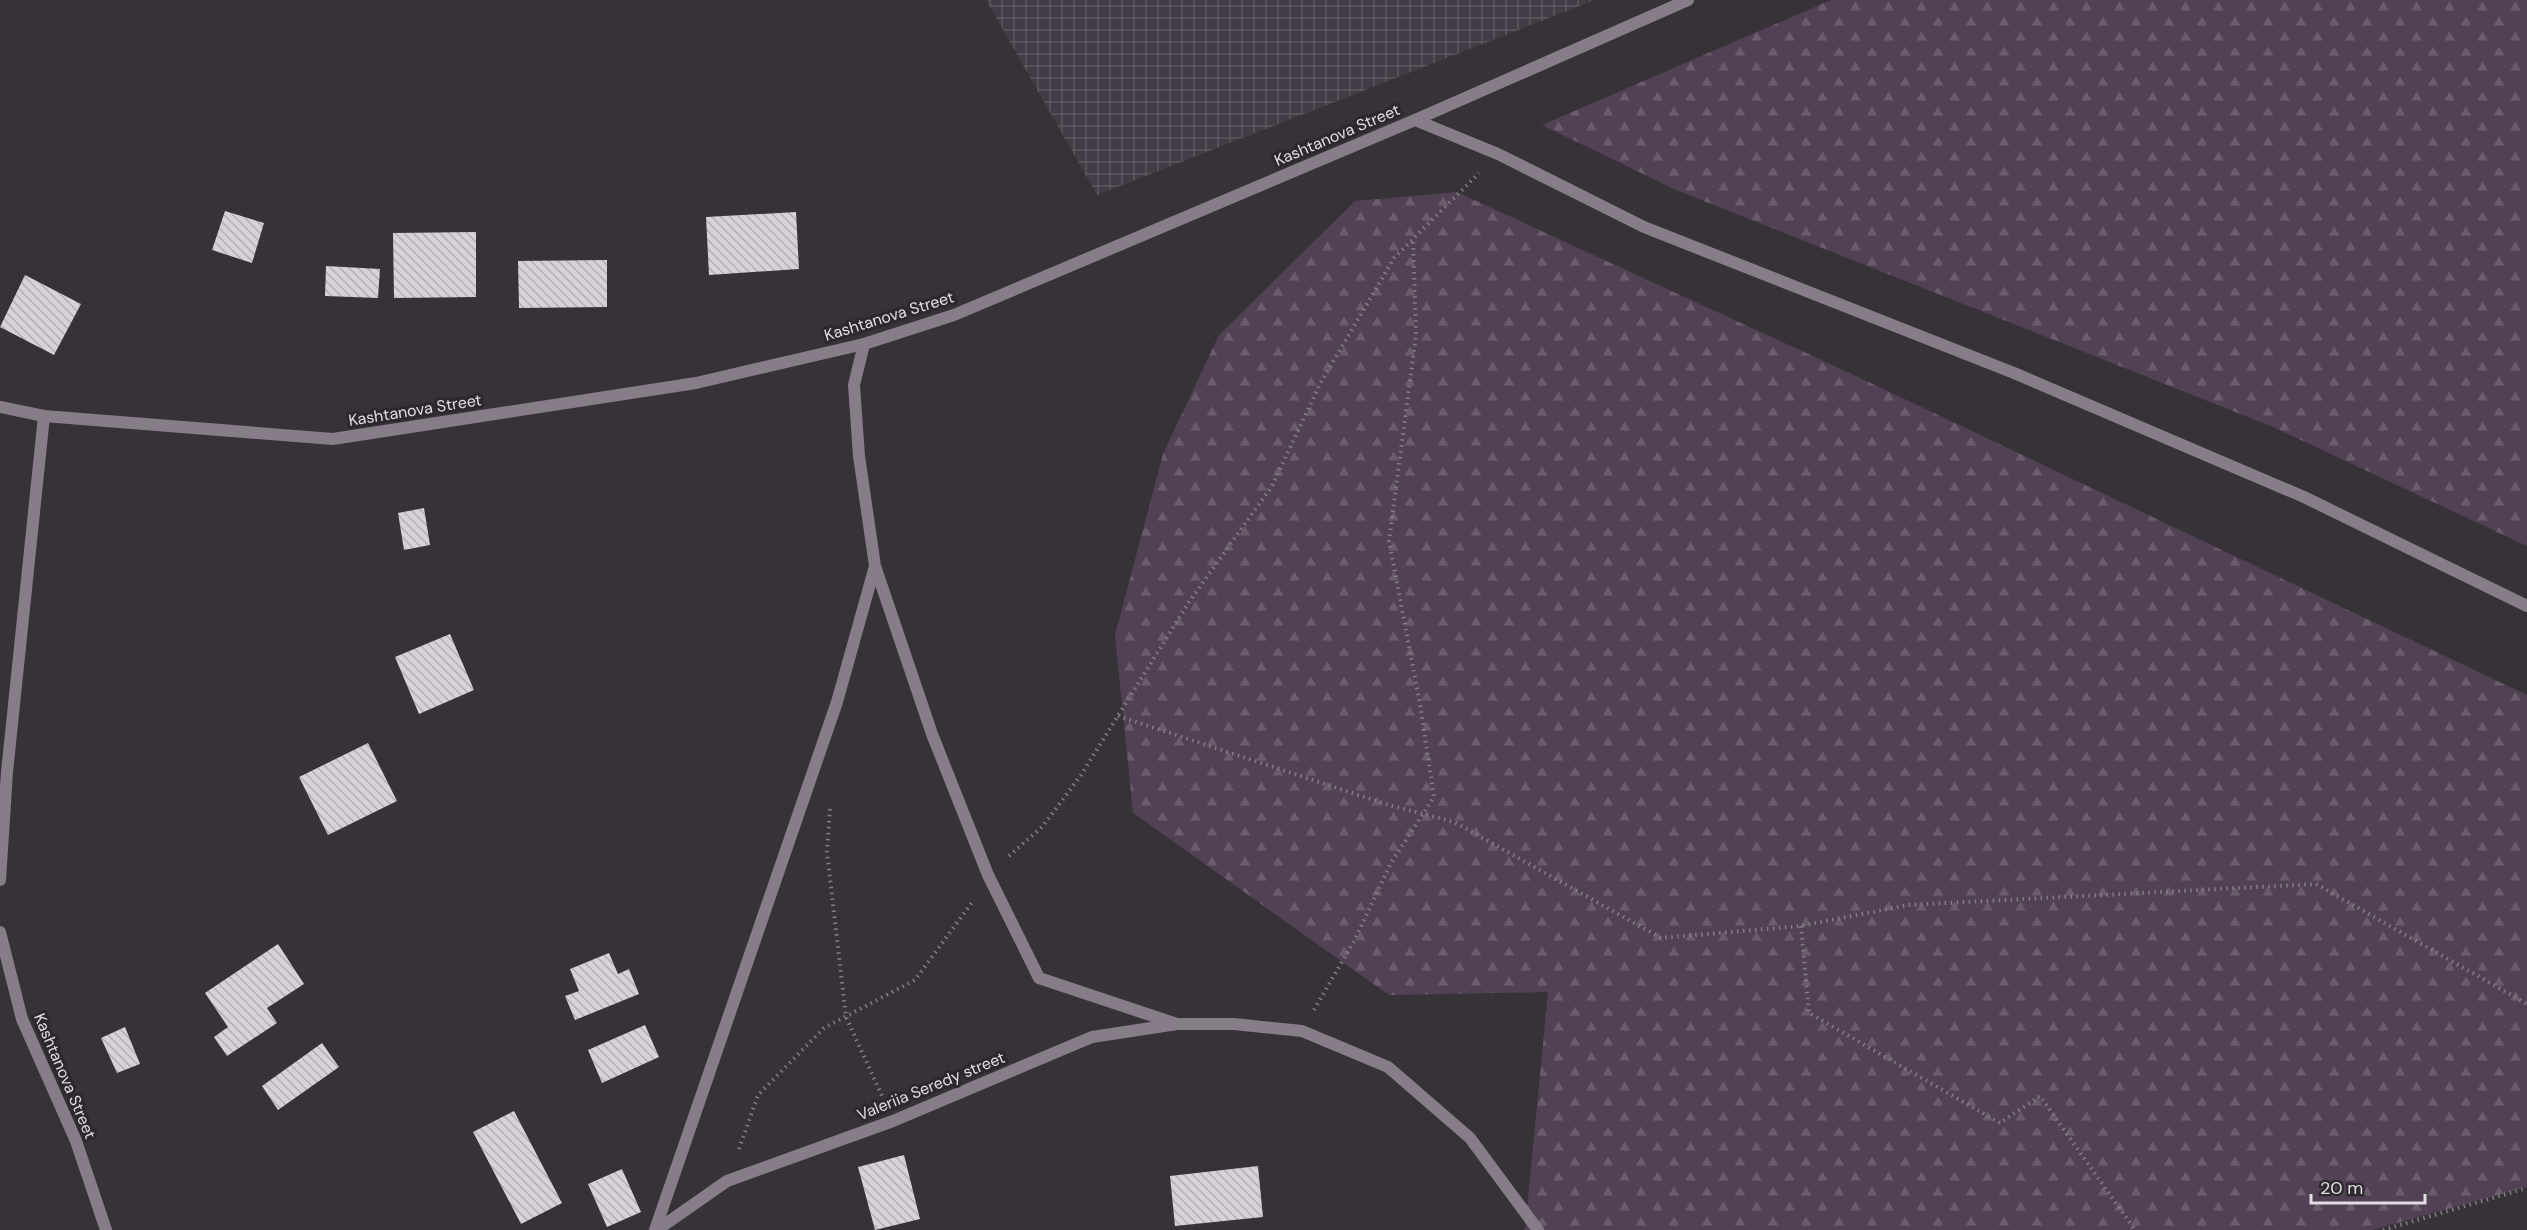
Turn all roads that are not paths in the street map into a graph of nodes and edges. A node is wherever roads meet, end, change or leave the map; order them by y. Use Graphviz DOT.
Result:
graph roads {
  1 [pos="1688,0"];
  2 [pos="1415,120"];
  3 [pos="864,344"];
  4 [pos="0,407"];
  5 [pos="44,417"];
  6 [pos="875,566"];
  7 [pos="2527,606"];
  8 [pos="0,880"];
  9 [pos="0,932"];
  10 [pos="1177,1024"];
  11 [pos="106,1230"];
  12 [pos="656,1230"];
  13 [pos="1538,1230"];
  1 -- 2 [label="street, Kashtanova Street"];
  2 -- 3 [label="street, Kashtanova Street"];
  2 -- 7 [label="street"];
  3 -- 5 [label="street, Kashtanova Street"];
  3 -- 6 [label="street"];
  4 -- 5 [label="street, Kashtanova Street"];
  5 -- 8 [label="street"];
  6 -- 10 [label="street"];
  6 -- 12 [label="street"];
  9 -- 11 [label="street, Kashtanova Street"];
  10 -- 12 [label="street, Valeriia Seredy street"];
  10 -- 13 [label="street, Valeriia Seredy street"];
}
